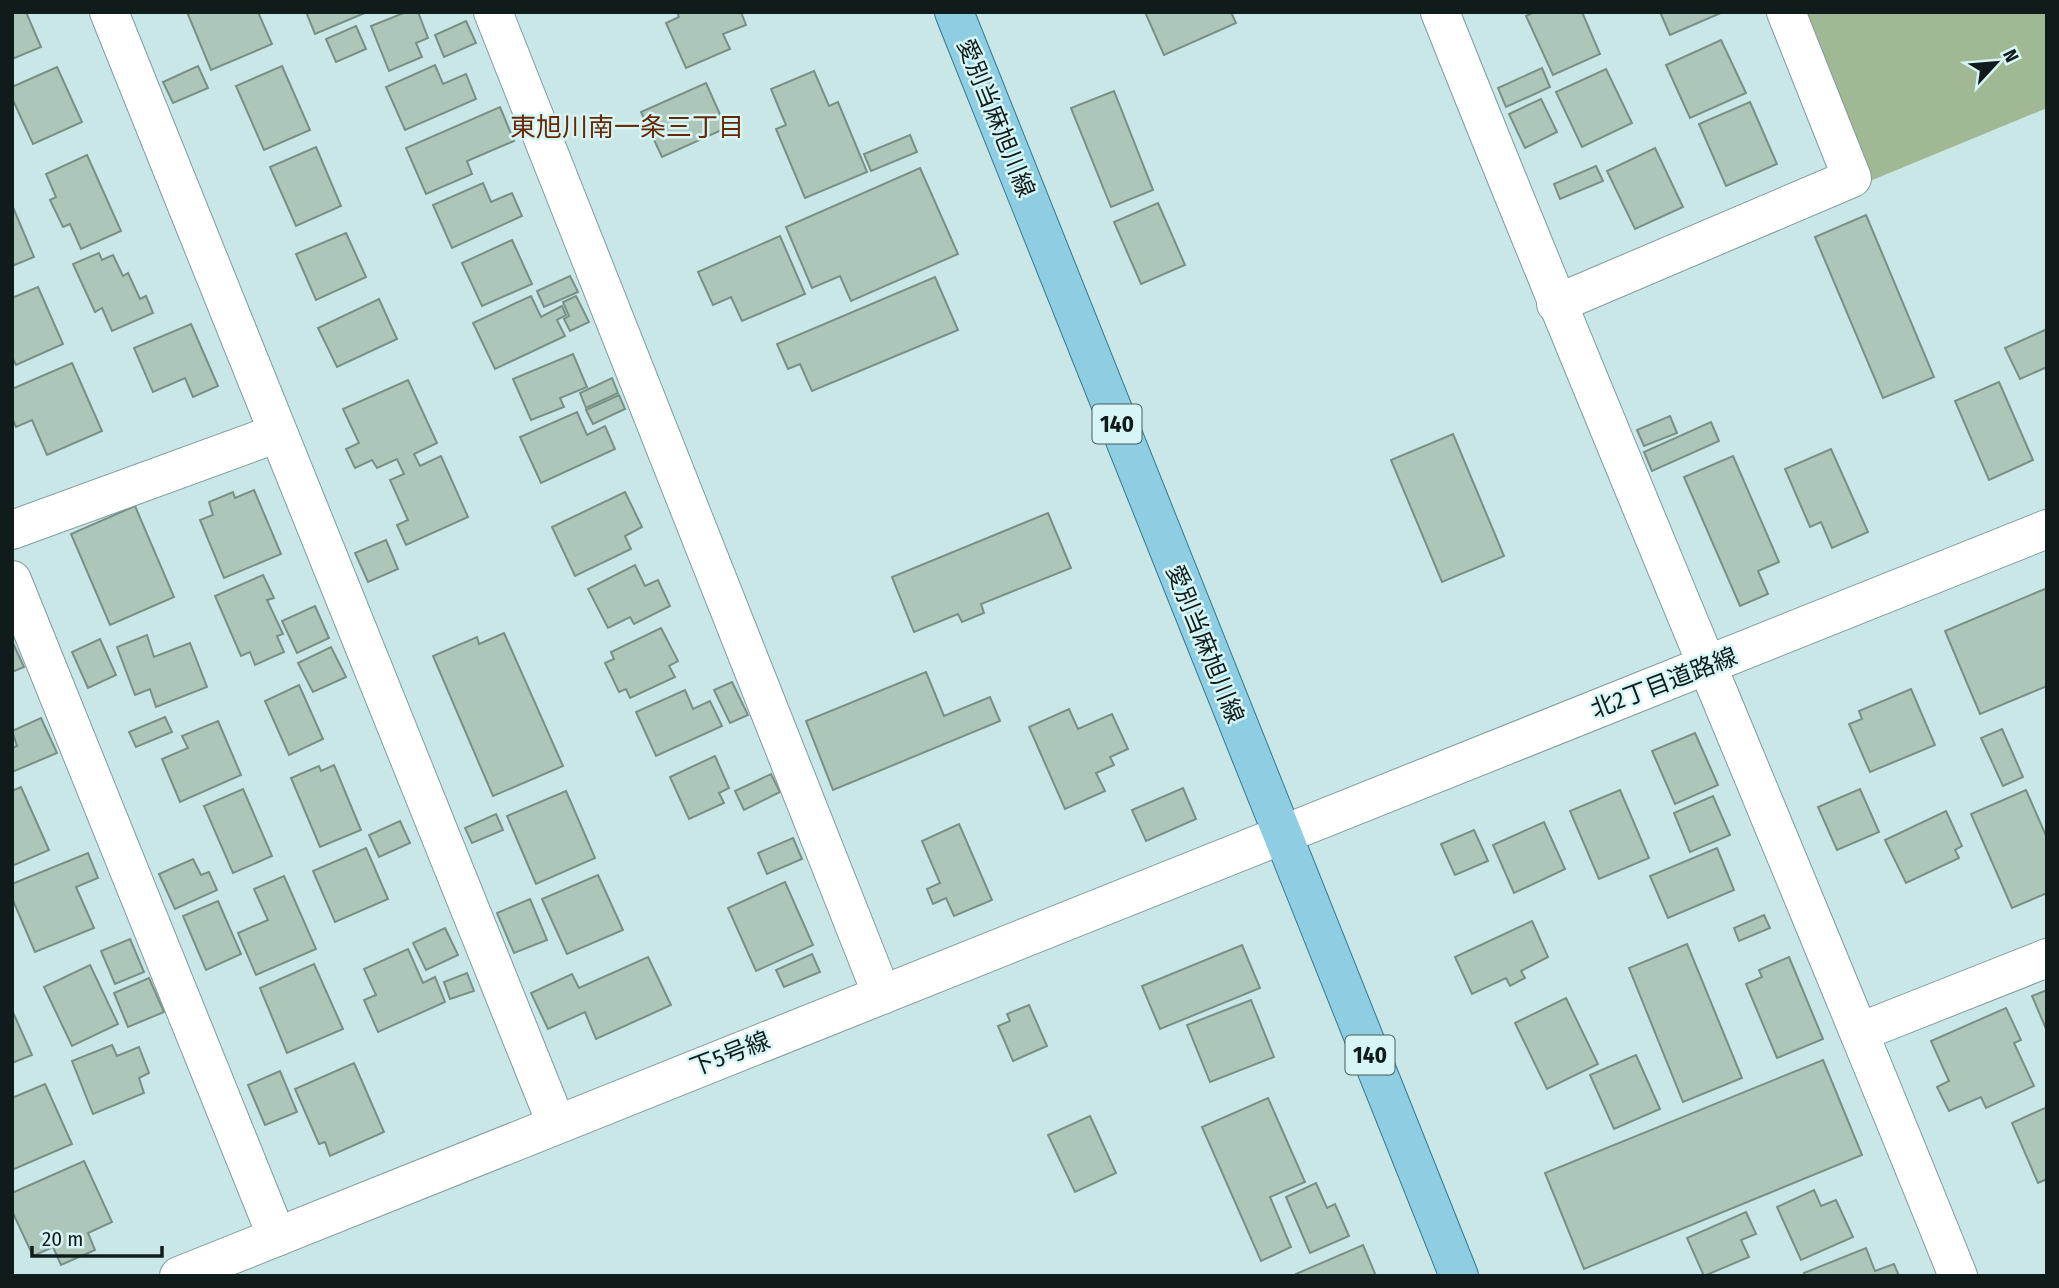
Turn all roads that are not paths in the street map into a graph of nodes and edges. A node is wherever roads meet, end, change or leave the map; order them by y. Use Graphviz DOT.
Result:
graph roads {
  1 [pos="109,12"];
  2 [pos="493,12"];
  3 [pos="954,12"];
  4 [pos="1440,12"];
  5 [pos="1786,12"];
  6 [pos="1556,304"];
  7 [pos="278,433"];
  8 [pos="12,530"];
  9 [pos="2047,530"];
  10 [pos="12,580"];
  11 [pos="1707,666"];
  12 [pos="1281,835"];
  13 [pos="2047,958"];
  14 [pos="882,995"];
  15 [pos="1860,1032"];
  16 [pos="556,1123"];
  17 [pos="277,1237"];
  18 [pos="179,1276"];
  19 [pos="1459,1276"];
  20 [pos="1958,1276"];
  1 -- 7 [label="street"];
  2 -- 14 [label="street"];
  3 -- 12 [label="main road, 愛別当麻旭川線 / 140"];
  4 -- 6 [label="street"];
  5 -- 6 [label="street"];
  6 -- 11 [label="street"];
  7 -- 8 [label="street"];
  7 -- 16 [label="street"];
  9 -- 11 [label="street, 北2丁目道路線"];
  10 -- 17 [label="street"];
  11 -- 12 [label="street, 北2丁目道路線"];
  11 -- 15 [label="street"];
  12 -- 14 [label="street, 下5号線"];
  12 -- 19 [label="main road, 愛別当麻旭川線 / 140"];
  13 -- 15 [label="street"];
  14 -- 16 [label="street, 下5号線"];
  15 -- 20 [label="street"];
  16 -- 17 [label="street, 下5号線"];
  17 -- 18 [label="street, 下5号線"];
}
